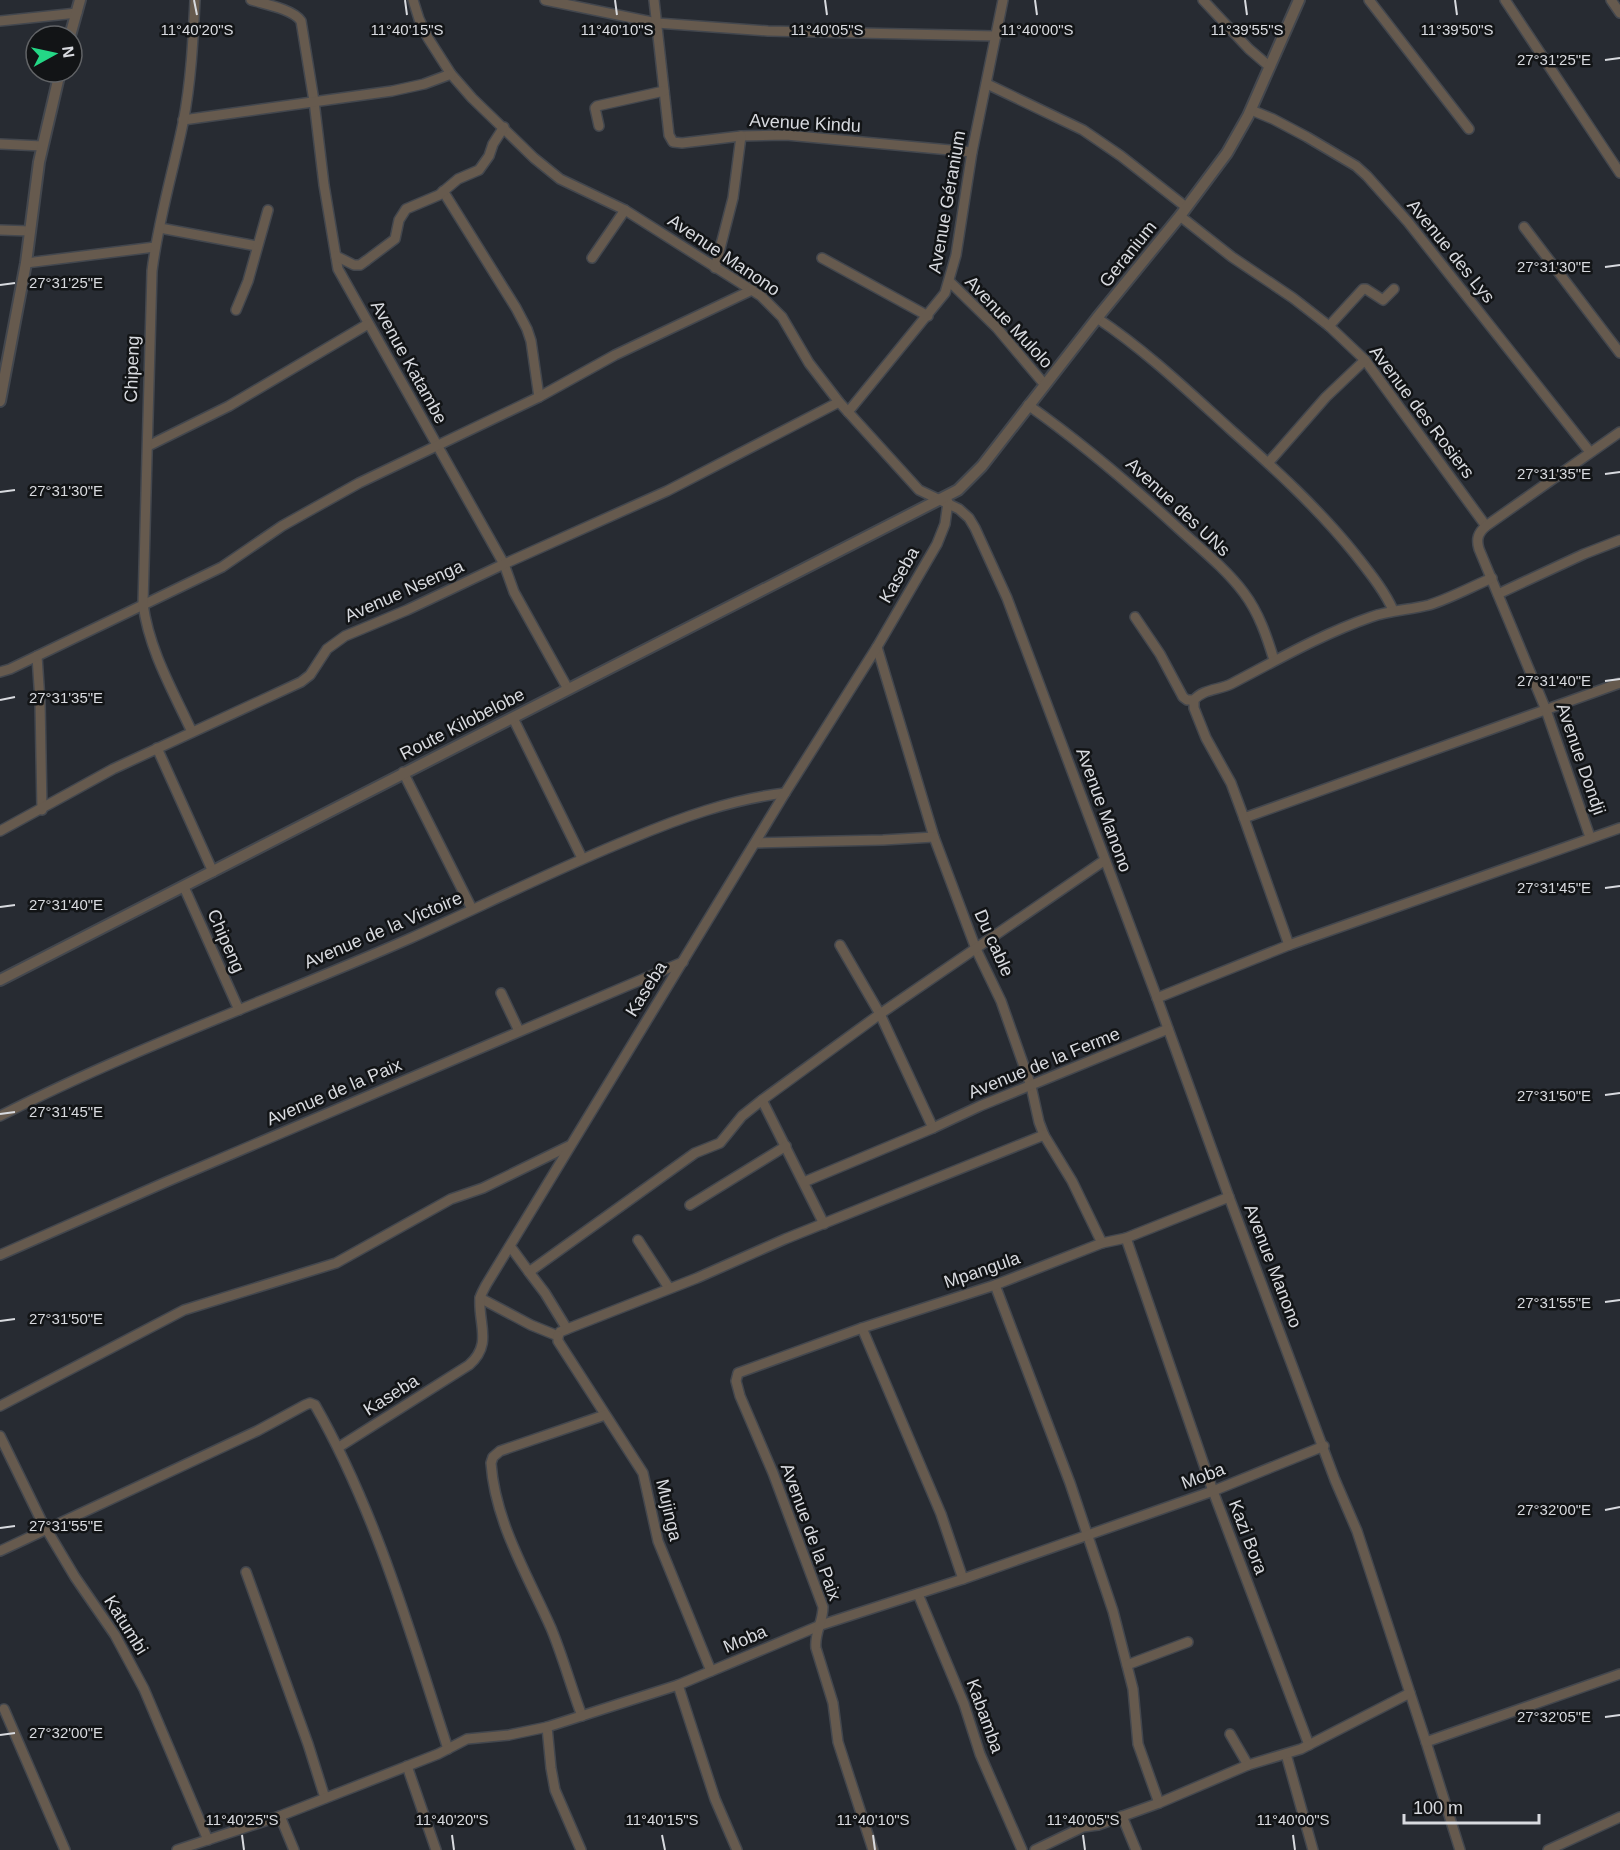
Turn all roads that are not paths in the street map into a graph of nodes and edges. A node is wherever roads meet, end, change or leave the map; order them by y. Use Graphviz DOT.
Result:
graph roads {
  1 [pos="80,0"];
  2 [pos="195,0"];
  3 [pos="250,0"];
  4 [pos="413,0"];
  5 [pos="545,0"];
  6 [pos="654,0"];
  7 [pos="1003,0"];
  8 [pos="1203,0"];
  9 [pos="1299,0"];
  10 [pos="1369,0"];
  11 [pos="1505,0"];
  12 [pos="1611,0"];
  13 [pos="77,13"];
  14 [pos="1620,13"];
  15 [pos="0,21"];
  16 [pos="657,23"];
  17 [pos="74,24"];
  18 [pos="996,36"];
  19 [pos="1270,67"];
  20 [pos="452,74"];
  21 [pos="57,84"];
  22 [pos="987,84"];
  23 [pos="664,91"];
  24 [pos="314,102"];
  25 [pos="1251,110"];
  26 [pos="183,120"];
  27 [pos="599,126"];
  28 [pos="504,128"];
  29 [pos="1469,129"];
  30 [pos="741,136"];
  31 [pos="0,144"];
  32 [pos="42,146"];
  33 [pos="972,152"];
  34 [pos="1620,172"];
  35 [pos="443,191"];
  36 [pos="268,210"];
  37 [pos="625,210"];
  38 [pos="1183,212"];
  39 [pos="1524,227"];
  40 [pos="160,228"];
  41 [pos="0,230"];
  42 [pos="30,231"];
  43 [pos="257,246"];
  44 [pos="155,247"];
  45 [pos="336,256"];
  46 [pos="592,258"];
  47 [pos="822,258"];
  48 [pos="26,263"];
  49 [pos="715,268"];
  50 [pos="950,282"];
  51 [pos="1394,289"];
  52 [pos="752,290"];
  53 [pos="236,310"];
  54 [pos="928,316"];
  55 [pos="1097,318"];
  56 [pos="368,324"];
  57 [pos="1329,326"];
  58 [pos="1620,353"];
  59 [pos="1365,360"];
  60 [pos="1045,385"];
  61 [pos="539,397"];
  62 [pos="0,401"];
  63 [pos="839,402"];
  64 [pos="1028,405"];
  65 [pos="848,412"];
  66 [pos="1620,432"];
  67 [pos="148,446"];
  68 [pos="437,446"];
  69 [pos="1590,452"];
  70 [pos="1268,463"];
  71 [pos="944,501"];
  72 [pos="1484,528"];
  73 [pos="1620,540"];
  74 [pos="504,564"];
  75 [pos="1492,578"];
  76 [pos="1498,594"];
  77 [pos="143,604"];
  78 [pos="1393,610"];
  79 [pos="1135,617"];
  80 [pos="877,647"];
  81 [pos="37,656"];
  82 [pos="1274,660"];
  83 [pos="0,672"];
  84 [pos="1620,683"];
  85 [pos="568,689"];
  86 [pos="1194,700"];
  87 [pos="1546,710"];
  88 [pos="513,718"];
  89 [pos="192,732"];
  90 [pos="157,748"];
  91 [pos="404,772"];
  92 [pos="785,793"];
  93 [pos="42,810"];
  94 [pos="1244,818"];
  95 [pos="1620,828"];
  96 [pos="0,831"];
  97 [pos="933,837"];
  98 [pos="1590,837"];
  99 [pos="755,843"];
  100 [pos="582,858"];
  101 [pos="1104,860"];
  102 [pos="213,872"];
  103 [pos="183,887"];
  104 [pos="472,909"];
  105 [pos="840,945"];
  106 [pos="1289,945"];
  107 [pos="976,949"];
  108 [pos="682,962"];
  109 [pos="0,980"];
  110 [pos="501,993"];
  111 [pos="1157,998"];
  112 [pos="239,1010"];
  113 [pos="880,1014"];
  114 [pos="1168,1029"];
  115 [pos="519,1031"];
  116 [pos="1031,1086"];
  117 [pos="762,1100"];
  118 [pos="0,1116"];
  119 [pos="933,1128"];
  120 [pos="1044,1135"];
  121 [pos="569,1146"];
  122 [pos="786,1146"];
  123 [pos="804,1182"];
  124 [pos="1229,1197"];
  125 [pos="690,1205"];
  126 [pos="824,1224"];
  127 [pos="1126,1238"];
  128 [pos="638,1239"];
  129 [pos="1102,1243"];
  130 [pos="510,1246"];
  131 [pos="0,1255"];
  132 [pos="529,1272"];
  133 [pos="994,1285"];
  134 [pos="669,1288"];
  135 [pos="480,1298"];
  136 [pos="862,1328"];
  137 [pos="567,1329"];
  138 [pos="558,1336"];
  139 [pos="744,1370"];
  140 [pos="0,1406"];
  141 [pos="605,1415"];
  142 [pos="0,1436"];
  143 [pos="1323,1446"];
  144 [pos="339,1447"];
  145 [pos="1213,1491"];
  146 [pos="46,1528"];
  147 [pos="1088,1534"];
  148 [pos="0,1551"];
  149 [pos="246,1572"];
  150 [pos="963,1579"];
  151 [pos="918,1594"];
  152 [pos="821,1625"];
  153 [pos="1188,1642"];
  154 [pos="1127,1665"];
  155 [pos="711,1671"];
  156 [pos="1620,1674"];
  157 [pos="678,1685"];
  158 [pos="1410,1693"];
  159 [pos="4,1709"];
  160 [pos="582,1716"];
  161 [pos="547,1728"];
  162 [pos="1230,1734"];
  163 [pos="1426,1742"];
  164 [pos="1309,1745"];
  165 [pos="448,1749"];
  166 [pos="1286,1754"];
  167 [pos="1248,1765"];
  168 [pos="406,1766"];
  169 [pos="325,1798"];
  170 [pos="1159,1803"];
  171 [pos="280,1816"];
  172 [pos="1122,1816"];
  173 [pos="1620,1817"];
  174 [pos="208,1840"];
  175 [pos="1058,1845"];
  176 [pos="1312,1846"];
  177 [pos="65,1850"];
  178 [pos="177,1850"];
  179 [pos="294,1850"];
  180 [pos="436,1850"];
  181 [pos="581,1850"];
  182 [pos="737,1850"];
  183 [pos="873,1850"];
  184 [pos="1022,1850"];
  185 [pos="1035,1850"];
  186 [pos="1136,1850"];
  187 [pos="1302,1850"];
  188 [pos="1460,1850"];
  189 [pos="1548,1850"];
  1 -- 13 [label="street"];
  2 -- 26 [label="street, Chipeng"];
  3 -- 24 [label="street, Avenue Katambe"];
  4 -- 20 [label="street, Avenue Manono"];
  5 -- 16 [label="street"];
  6 -- 16 [label="street, Avenue Kindu"];
  7 -- 18 [label="street, Avenue Géranium"];
  8 -- 19 [label="street"];
  9 -- 19 [label="street, Geranium"];
  10 -- 29 [label="street"];
  11 -- 34 [label="street"];
  12 -- 14 [label="street"];
  13 -- 15 [label="street"];
  13 -- 17 [label="street"];
  16 -- 18 [label="street"];
  16 -- 23 [label="street, Avenue Kindu"];
  18 -- 22 [label="street, Avenue Géranium"];
  19 -- 25 [label="street, Geranium"];
  20 -- 24 [label="street"];
  20 -- 28 [label="street, Avenue Manono"];
  21 -- 32 [label="street"];
  22 -- 33 [label="street, Avenue Géranium"];
  22 -- 38 [label="street, Avenue des Rosiers"];
  23 -- 27 [label="street"];
  23 -- 30 [label="street, Avenue Kindu"];
  24 -- 26 [label="street"];
  24 -- 45 [label="street, Avenue Katambe"];
  25 -- 38 [label="street, Geranium"];
  25 -- 69 [label="street, Avenue des Lys"];
  26 -- 40 [label="street, Chipeng"];
  28 -- 35 [label="street"];
  28 -- 37 [label="street, Avenue Manono"];
  30 -- 33 [label="street, Avenue Kindu"];
  30 -- 49 [label="street"];
  31 -- 32 [label="street"];
  32 -- 42 [label="street"];
  33 -- 50 [label="street, Avenue Géranium"];
  35 -- 45 [label="street"];
  35 -- 61 [label="street"];
  36 -- 43 [label="street"];
  37 -- 46 [label="street"];
  37 -- 49 [label="street, Avenue Manono"];
  38 -- 55 [label="street, Geranium"];
  38 -- 57 [label="street, Avenue des Rosiers"];
  39 -- 58 [label="street"];
  40 -- 43 [label="street"];
  40 -- 44 [label="street, Chipeng"];
  41 -- 42 [label="street"];
  42 -- 48 [label="street"];
  43 -- 53 [label="street"];
  44 -- 48 [label="street"];
  44 -- 67 [label="street, Chipeng"];
  45 -- 56 [label="street, Avenue Katambe"];
  47 -- 54 [label="street"];
  48 -- 62 [label="street"];
  49 -- 52 [label="street, Avenue Manono"];
  50 -- 54 [label="street, Avenue Géranium"];
  50 -- 60 [label="street, Avenue Mulolo"];
  51 -- 57 [label="street"];
  52 -- 61 [label="street"];
  52 -- 63 [label="street, Avenue Manono"];
  54 -- 65 [label="street, Avenue Géranium"];
  55 -- 60 [label="street, Geranium"];
  55 -- 70 [label="street"];
  56 -- 67 [label="street"];
  56 -- 68 [label="street, Avenue Katambe"];
  57 -- 59 [label="street, Avenue des Rosiers"];
  59 -- 70 [label="street"];
  59 -- 72 [label="street, Avenue des Rosiers"];
  60 -- 64 [label="street, Geranium"];
  61 -- 68 [label="street"];
  63 -- 65 [label="street, Avenue Manono"];
  63 -- 74 [label="street, Avenue Nsenga"];
  64 -- 71 [label="street, Geranium"];
  64 -- 82 [label="street, Avenue des UNs"];
  65 -- 71 [label="street, Avenue Manono"];
  66 -- 69 [label="street"];
  67 -- 77 [label="street, Chipeng"];
  68 -- 74 [label="street, Avenue Katambe"];
  68 -- 77 [label="street"];
  69 -- 72 [label="street"];
  70 -- 78 [label="street"];
  71 -- 80 [label="street, Kaseba"];
  71 -- 85 [label="street, Route Kilobelobe"];
  71 -- 101 [label="street, Avenue Manono"];
  72 -- 75 [label="street, Avenue Dondji"];
  73 -- 76 [label="street"];
  74 -- 85 [label="street, Avenue Katambe"];
  74 -- 89 [label="street, Avenue Nsenga"];
  75 -- 76 [label="street, Avenue Dondji"];
  75 -- 78 [label="street"];
  76 -- 87 [label="street, Avenue Dondji"];
  77 -- 81 [label="street"];
  77 -- 89 [label="street, Chipeng"];
  78 -- 82 [label="street"];
  79 -- 86 [label="street"];
  80 -- 92 [label="street, Kaseba"];
  80 -- 97 [label="street, Du cable"];
  81 -- 83 [label="street"];
  81 -- 93 [label="street"];
  82 -- 86 [label="street"];
  84 -- 87 [label="street"];
  85 -- 88 [label="street, Route Kilobelobe"];
  86 -- 94 [label="street"];
  87 -- 94 [label="street"];
  87 -- 98 [label="street, Avenue Dondji"];
  88 -- 91 [label="street, Route Kilobelobe"];
  88 -- 100 [label="street"];
  89 -- 90 [label="street, Avenue Nsenga"];
  90 -- 93 [label="street, Avenue Nsenga"];
  90 -- 102 [label="street"];
  91 -- 102 [label="street, Route Kilobelobe"];
  91 -- 104 [label="street"];
  92 -- 99 [label="street, Kaseba"];
  92 -- 100 [label="street, Avenue de la Victoire"];
  93 -- 96 [label="street, Avenue Nsenga"];
  94 -- 106 [label="street"];
  95 -- 98 [label="street, Avenue Dondji"];
  97 -- 99 [label="street"];
  97 -- 107 [label="street, Du cable"];
  98 -- 106 [label="street"];
  99 -- 108 [label="street, Kaseba"];
  100 -- 104 [label="street, Avenue de la Victoire"];
  101 -- 107 [label="street"];
  101 -- 111 [label="street, Avenue Manono"];
  102 -- 103 [label="street, Route Kilobelobe"];
  103 -- 109 [label="street, Route Kilobelobe"];
  103 -- 112 [label="street, Chipeng"];
  104 -- 112 [label="street, Avenue de la Victoire"];
  105 -- 113 [label="street"];
  106 -- 111 [label="street"];
  107 -- 113 [label="street"];
  107 -- 116 [label="street, Du cable"];
  108 -- 115 [label="street, Avenue de la Paix"];
  108 -- 121 [label="street, Kaseba"];
  110 -- 115 [label="street"];
  111 -- 114 [label="street, Avenue Manono"];
  112 -- 118 [label="street, Avenue de la Victoire"];
  113 -- 117 [label="street"];
  113 -- 119 [label="street"];
  114 -- 116 [label="street, Avenue de la Ferme"];
  114 -- 124 [label="street, Avenue Manono"];
  115 -- 131 [label="street, Avenue de la Paix"];
  116 -- 119 [label="street, Avenue de la Ferme"];
  116 -- 120 [label="street, Du cable"];
  117 -- 122 [label="street"];
  117 -- 132 [label="street"];
  119 -- 123 [label="street, Avenue de la Ferme"];
  120 -- 126 [label="street"];
  120 -- 129 [label="street, Du cable"];
  121 -- 130 [label="street, Kaseba"];
  121 -- 140 [label="street"];
  122 -- 123 [label="street"];
  122 -- 125 [label="street"];
  123 -- 126 [label="street"];
  124 -- 127 [label="street, Mpangula"];
  124 -- 143 [label="street, Avenue Manono"];
  126 -- 134 [label="street"];
  127 -- 129 [label="street, Mpangula"];
  127 -- 145 [label="street, Kazi Bora"];
  128 -- 134 [label="street"];
  129 -- 133 [label="street, Mpangula"];
  130 -- 132 [label="street"];
  130 -- 135 [label="street, Kaseba"];
  132 -- 137 [label="street"];
  133 -- 136 [label="street, Mpangula"];
  133 -- 147 [label="street"];
  134 -- 137 [label="street"];
  135 -- 138 [label="street"];
  135 -- 144 [label="street, Kaseba"];
  136 -- 139 [label="street, Mpangula"];
  136 -- 150 [label="street"];
  137 -- 138 [label="street"];
  138 -- 141 [label="street, Mujinga"];
  139 -- 152 [label="street, Avenue de la Paix"];
  141 -- 155 [label="street, Mujinga"];
  141 -- 160 [label="street"];
  142 -- 146 [label="street, Katumbi"];
  143 -- 145 [label="street, Moba"];
  143 -- 158 [label="street, Avenue Manono"];
  144 -- 146 [label="street"];
  144 -- 165 [label="street"];
  145 -- 147 [label="street, Moba"];
  145 -- 164 [label="street, Kazi Bora"];
  146 -- 148 [label="street"];
  146 -- 174 [label="street, Katumbi"];
  147 -- 150 [label="street, Moba"];
  147 -- 154 [label="street"];
  149 -- 169 [label="street"];
  150 -- 151 [label="street, Moba"];
  151 -- 152 [label="street, Moba"];
  151 -- 184 [label="street, Kabamba"];
  152 -- 155 [label="street, Moba"];
  152 -- 183 [label="street, Avenue de la Paix"];
  153 -- 154 [label="street"];
  154 -- 170 [label="street"];
  155 -- 157 [label="street, Moba"];
  156 -- 163 [label="street"];
  157 -- 160 [label="street, Moba"];
  157 -- 182 [label="street"];
  158 -- 163 [label="street, Avenue Manono"];
  158 -- 164 [label="street"];
  159 -- 177 [label="street"];
  160 -- 161 [label="street, Moba"];
  161 -- 165 [label="street, Moba"];
  161 -- 181 [label="street"];
  162 -- 167 [label="street"];
  163 -- 188 [label="street, Avenue Manono"];
  164 -- 166 [label="street"];
  165 -- 168 [label="street, Moba"];
  166 -- 167 [label="street"];
  166 -- 176 [label="street"];
  167 -- 170 [label="street"];
  168 -- 169 [label="street, Moba"];
  168 -- 180 [label="street"];
  169 -- 171 [label="street, Moba"];
  170 -- 172 [label="street"];
  171 -- 174 [label="street, Moba"];
  171 -- 179 [label="street"];
  172 -- 175 [label="street"];
  172 -- 186 [label="street"];
  173 -- 189 [label="street"];
  174 -- 178 [label="street, Moba"];
  175 -- 185 [label="street"];
  176 -- 187 [label="street"];
}
